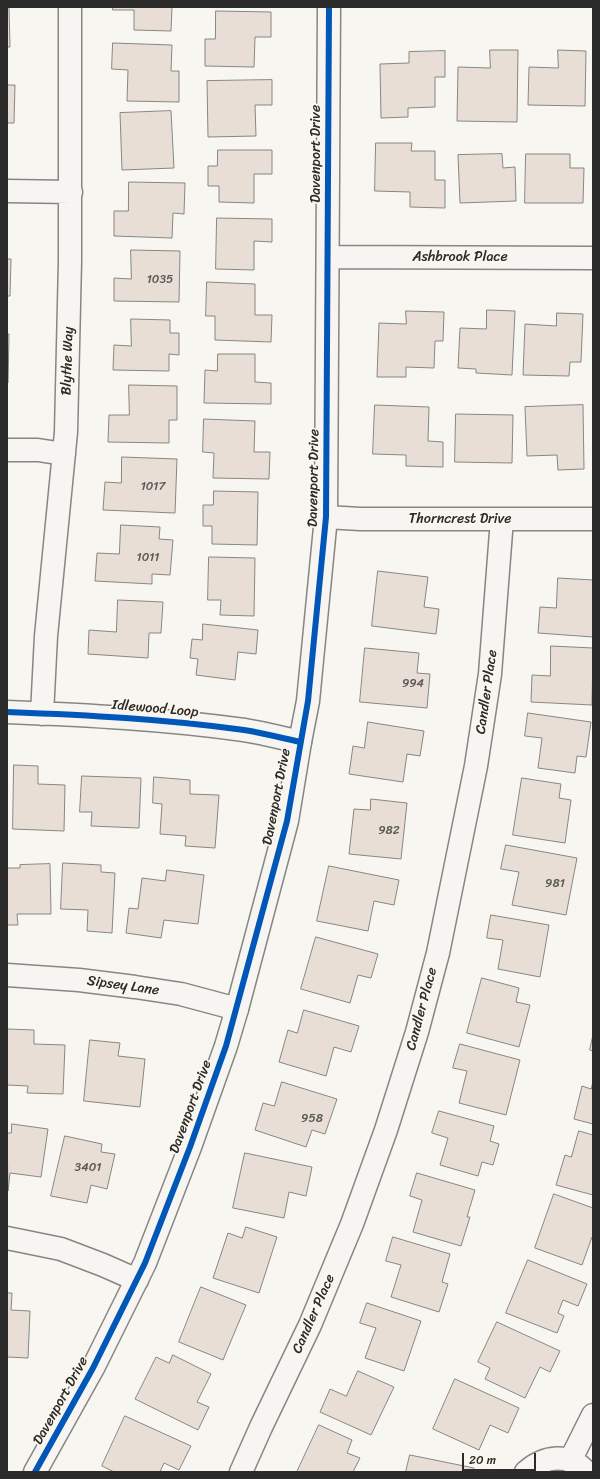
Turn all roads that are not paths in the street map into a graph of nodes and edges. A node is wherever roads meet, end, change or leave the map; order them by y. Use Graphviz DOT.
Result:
graph roads {
  1 [pos="70,7"];
  2 [pos="328,7"];
  3 [pos="7,192"];
  4 [pos="71,192"];
  5 [pos="328,257"];
  6 [pos="593,258"];
  7 [pos="7,450"];
  8 [pos="64,454"];
  9 [pos="326,517"];
  10 [pos="502,519"];
  11 [pos="593,519"];
  12 [pos="7,712"];
  13 [pos="42,714"];
  14 [pos="300,742"];
  15 [pos="7,975"];
  16 [pos="237,1009"];
  17 [pos="7,1238"];
  18 [pos="137,1280"];
  19 [pos="593,1415"];
  20 [pos="578,1466"];
  21 [pos="35,1472"];
  22 [pos="241,1472"];
  23 [pos="526,1472"];
  1 -- 4 [label="street, Blythe Way"];
  2 -- 5 [label="street, Davenport Drive"];
  3 -- 4 [label="street"];
  4 -- 8 [label="street, Blythe Way"];
  5 -- 6 [label="street, Ashbrook Place"];
  5 -- 9 [label="street, Davenport Drive"];
  7 -- 8 [label="street"];
  8 -- 13 [label="street, Blythe Way"];
  9 -- 10 [label="street, Thorncrest Drive"];
  9 -- 14 [label="street, Davenport Drive"];
  10 -- 11 [label="street, Thorncrest Drive"];
  10 -- 22 [label="street, Candler Place"];
  12 -- 13 [label="street, Idlewood Loop"];
  13 -- 14 [label="street, Idlewood Loop"];
  14 -- 16 [label="street, Davenport Drive"];
  15 -- 16 [label="street, Sipsey Lane"];
  16 -- 18 [label="street, Davenport Drive"];
  17 -- 18 [label="street"];
  18 -- 21 [label="street, Davenport Drive"];
  19 -- 20 [label="street"];
  20 -- 23 [label="street"];
}
